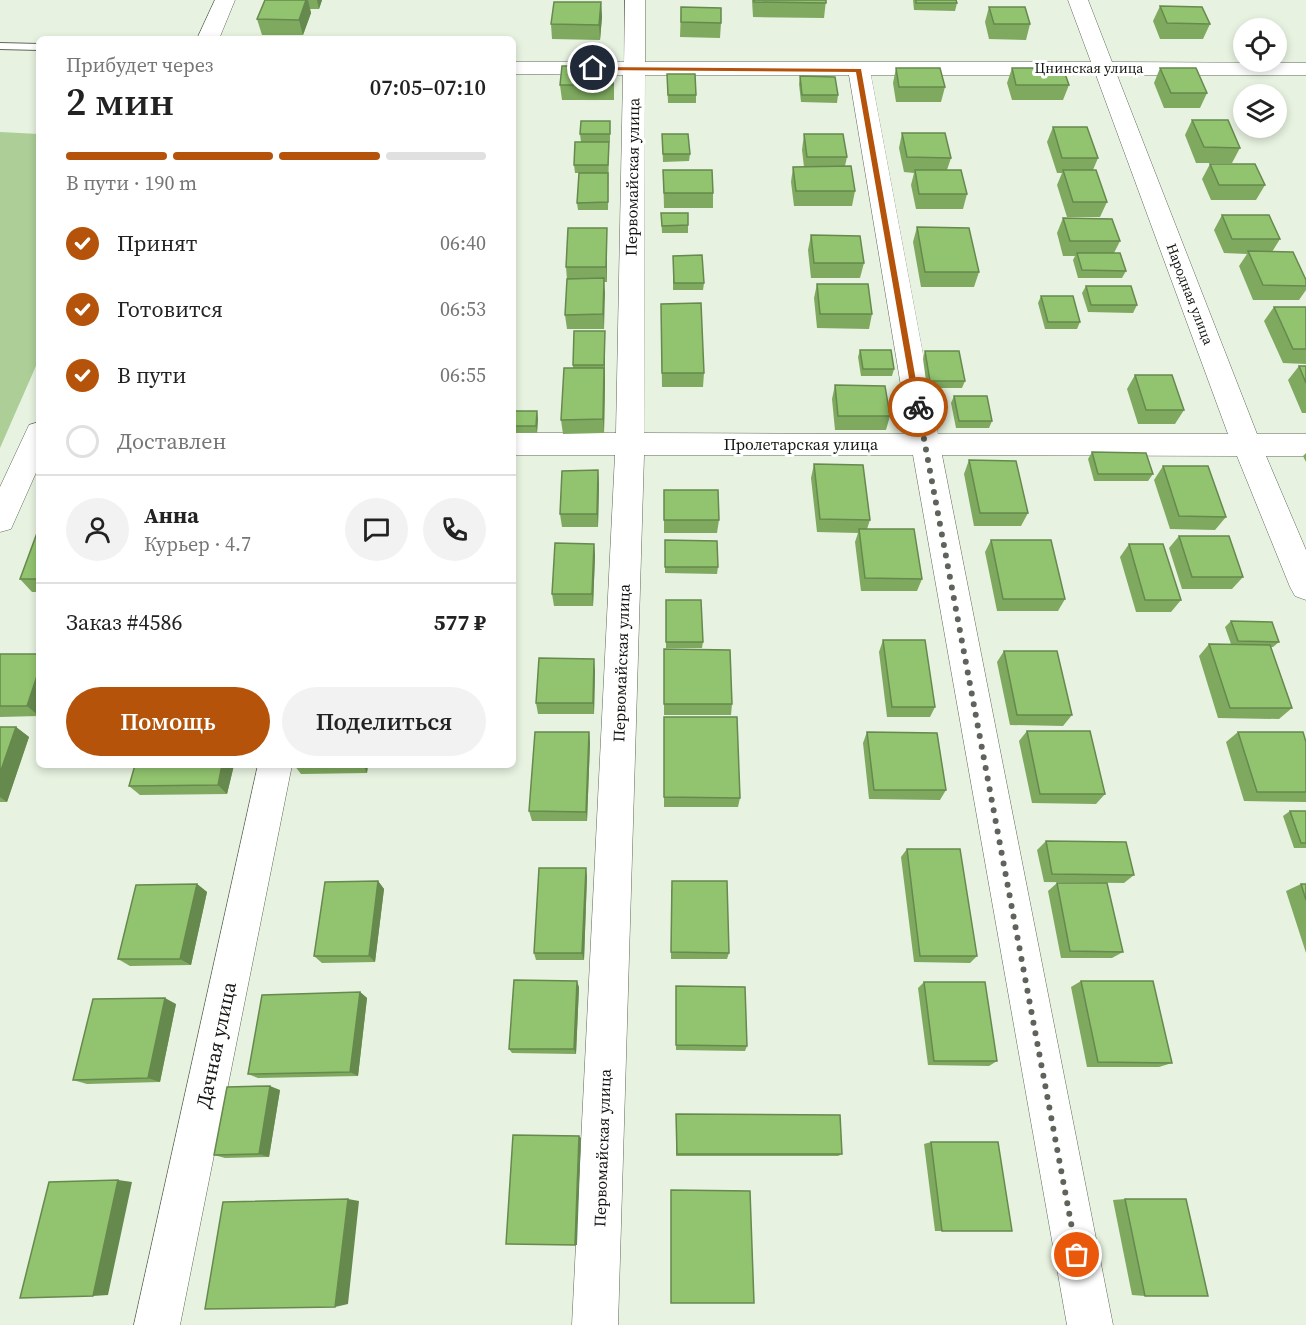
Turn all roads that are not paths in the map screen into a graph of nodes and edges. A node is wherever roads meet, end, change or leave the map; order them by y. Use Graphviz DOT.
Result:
graph roads {
  1 [pos="225,0"];
  2 [pos="635,0"];
  3 [pos="1078,0"];
  4 [pos="209,36"];
  5 [pos="0,46"];
  6 [pos="36,47"];
  7 [pos="516,68"];
  8 [pos="1104,68"];
  9 [pos="633,69"];
  10 [pos="1306,69"];
  11 [pos="859,70"];
  12 [pos="36,443"];
  13 [pos="925,443"];
  14 [pos="516,444"];
  15 [pos="630,445"];
  16 [pos="1306,445"];
  17 [pos="1248,446"];
  18 [pos="0,520"];
  19 [pos="1306,586"];
  20 [pos="274,768"];
  21 [pos="158,1325"];
  22 [pos="595,1325"];
  23 [pos="1090,1325"];
  1 -- 4 [label="street"];
  2 -- 9 [label="street, Первомайская улица"];
  3 -- 8 [label="street, Народная улица"];
  5 -- 6 [label="lane"];
  7 -- 9 [label="street, Цнинская улица"];
  8 -- 10 [label="street, Цнинская улица"];
  8 -- 11 [label="street, Цнинская улица"];
  8 -- 17 [label="street, Народная улица"];
  9 -- 11 [label="street, Цнинская улица"];
  9 -- 15 [label="street, Первомайская улица"];
  11 -- 13 [label="street"];
  12 -- 18 [label="street"];
  13 -- 15 [label="street, Пролетарская улица"];
  13 -- 17 [label="street, Пролетарская улица"];
  13 -- 23 [label="street"];
  14 -- 15 [label="street, Пролетарская улица"];
  15 -- 22 [label="street, Первомайская улица"];
  16 -- 17 [label="street, Пролетарская улица"];
  17 -- 19 [label="street, Народная улица"];
  20 -- 21 [label="street, Дачная улица"];
}
